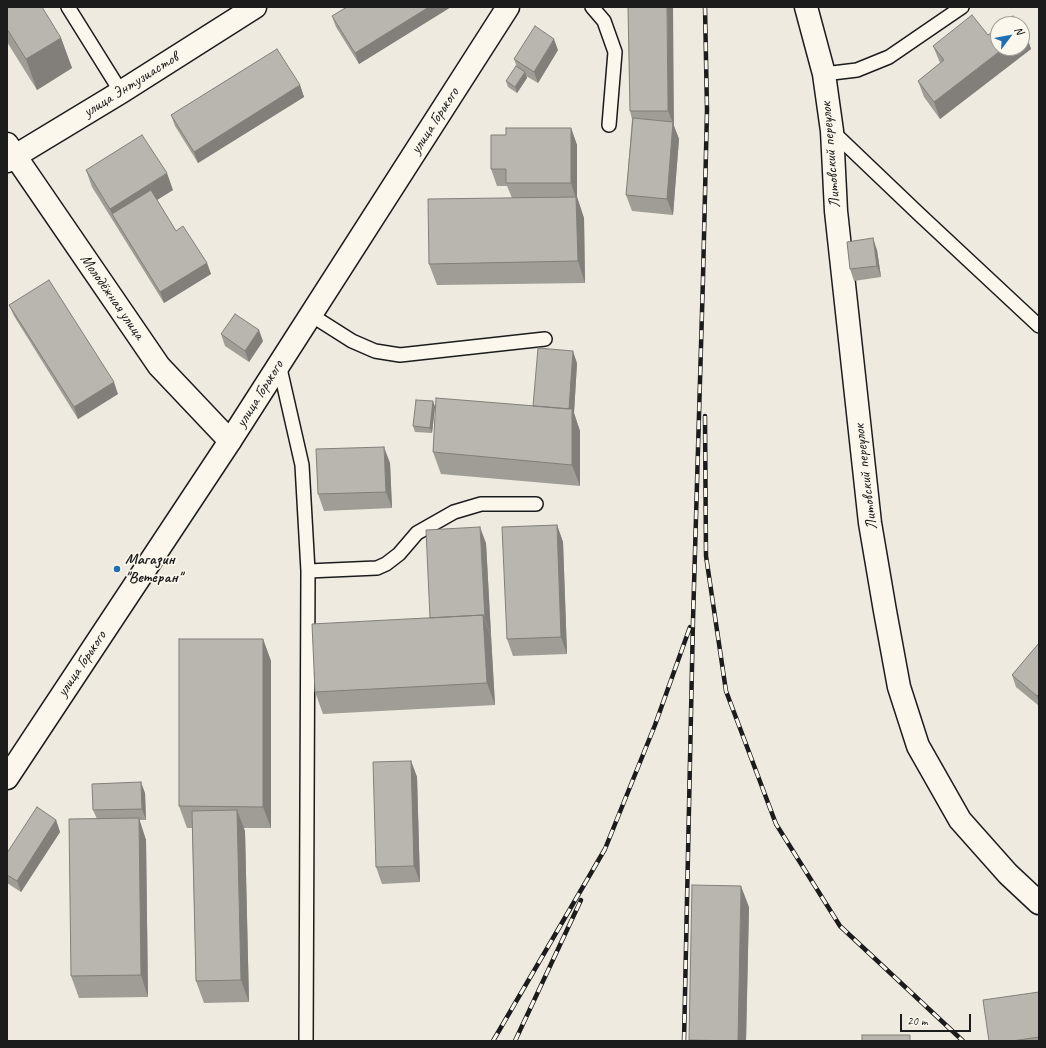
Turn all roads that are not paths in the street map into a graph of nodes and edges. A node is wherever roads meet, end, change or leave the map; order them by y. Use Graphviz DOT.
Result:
graph roads {
  1 [pos="68,7"];
  2 [pos="255,7"];
  3 [pos="508,7"];
  4 [pos="592,7"];
  5 [pos="806,7"];
  6 [pos="962,7"];
  7 [pos="824,74"];
  8 [pos="121,92"];
  9 [pos="609,125"];
  10 [pos="832,131"];
  11 [pos="10,154"];
  12 [pos="311,315"];
  13 [pos="1039,326"];
  14 [pos="545,339"];
  15 [pos="279,364"];
  16 [pos="230,441"];
  17 [pos="536,504"];
  18 [pos="308,571"];
  19 [pos="7,778"];
  20 [pos="1039,903"];
  21 [pos="306,1041"];
  1 -- 8 [label="lane"];
  2 -- 8 [label="street, улица Энтузиастов"];
  3 -- 12 [label="street, улица Горького"];
  4 -- 9 [label="lane"];
  5 -- 7 [label="street, Литовский переулок"];
  6 -- 7 [label="lane"];
  7 -- 10 [label="street, Литовский переулок"];
  8 -- 11 [label="street, улица Энтузиастов"];
  10 -- 13 [label="lane"];
  10 -- 20 [label="street, Литовский переулок"];
  11 -- 16 [label="street, Молодёжная улица"];
  12 -- 14 [label="lane"];
  12 -- 15 [label="street, улица Горького"];
  15 -- 16 [label="street, улица Горького"];
  15 -- 18 [label="lane"];
  16 -- 19 [label="street, улица Горького"];
  17 -- 18 [label="lane"];
  18 -- 21 [label="lane"];
}
